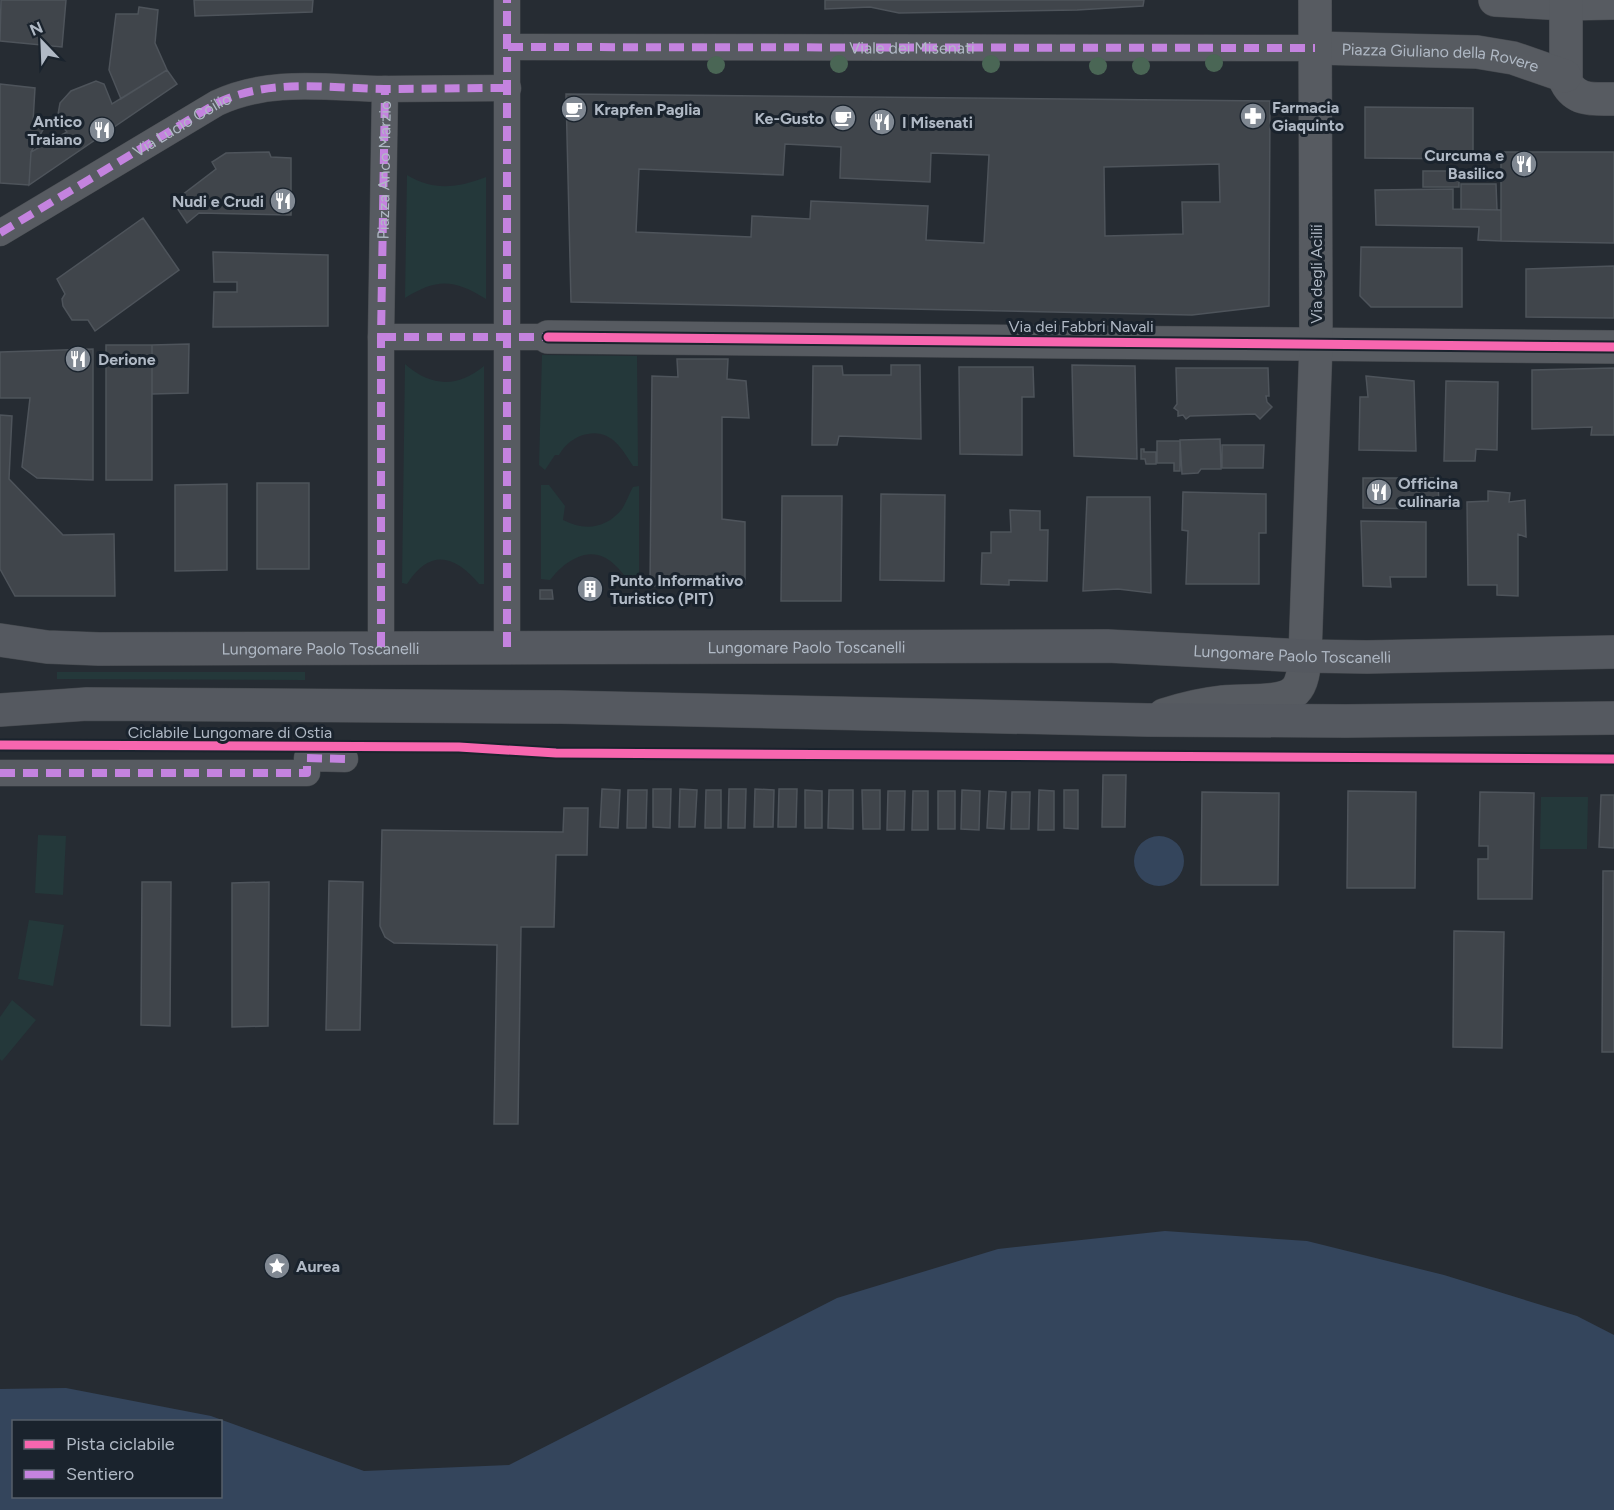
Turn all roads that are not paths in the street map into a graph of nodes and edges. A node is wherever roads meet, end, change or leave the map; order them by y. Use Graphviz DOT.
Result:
graph roads {
  1 [pos="507,0"];
  2 [pos="1315,0"];
  3 [pos="1495,0"];
  4 [pos="1614,3"];
  5 [pos="1566,4"];
  6 [pos="508,47"];
  7 [pos="1315,48"];
  8 [pos="1565,76"];
  9 [pos="508,88"];
  10 [pos="385,89"];
  11 [pos="1614,99"];
  12 [pos="0,232"];
  13 [pos="381,337"];
  14 [pos="548,337"];
  15 [pos="508,338"];
  16 [pos="1316,343"];
  17 [pos="1614,346"];
  18 [pos="0,640"];
  19 [pos="381,647"];
  20 [pos="507,647"];
  21 [pos="1614,652"];
  22 [pos="1305,656"];
  23 [pos="0,710"];
  24 [pos="1614,718"];
  25 [pos="1148,720"];
  26 [pos="345,759"];
  27 [pos="0,773"];
  1 -- 6 [label="street"];
  2 -- 7 [label="street, Via degli Acilii"];
  3 -- 5 [label="street"];
  4 -- 5 [label="street"];
  5 -- 8 [label="street"];
  6 -- 7 [label="street, Viale dei Misenati"];
  6 -- 9 [label="street"];
  7 -- 8 [label="street, Piazza Giuliano della Rovere"];
  7 -- 16 [label="street, Via degli Acilii"];
  8 -- 11 [label="street"];
  9 -- 10 [label="street, Piazza Anco Marzio"];
  9 -- 15 [label="street"];
  10 -- 12 [label="street, Via Lucio Coilio"];
  10 -- 13 [label="street, Piazza Anco Marzio"];
  13 -- 15 [label="street"];
  13 -- 19 [label="street, Piazza Anco Marzio"];
  14 -- 15 [label="street, Via dei Fabbri Navali"];
  14 -- 16 [label="street, Via dei Fabbri Navali"];
  15 -- 20 [label="street"];
  16 -- 17 [label="street, Via dei Fabbri Navali"];
  16 -- 22 [label="street, Via degli Acilii"];
  18 -- 19 [label="main road, Lungomare Paolo Toscanelli"];
  19 -- 20 [label="main road, Lungomare Paolo Toscanelli"];
  20 -- 22 [label="main road, Lungomare Paolo Toscanelli"];
  21 -- 22 [label="main road, Lungomare Paolo Toscanelli"];
  22 -- 25 [label="street, Via degli Acilii"];
  23 -- 25 [label="main road"];
  24 -- 25 [label="main road"];
  26 -- 27 [label="street"];
}
